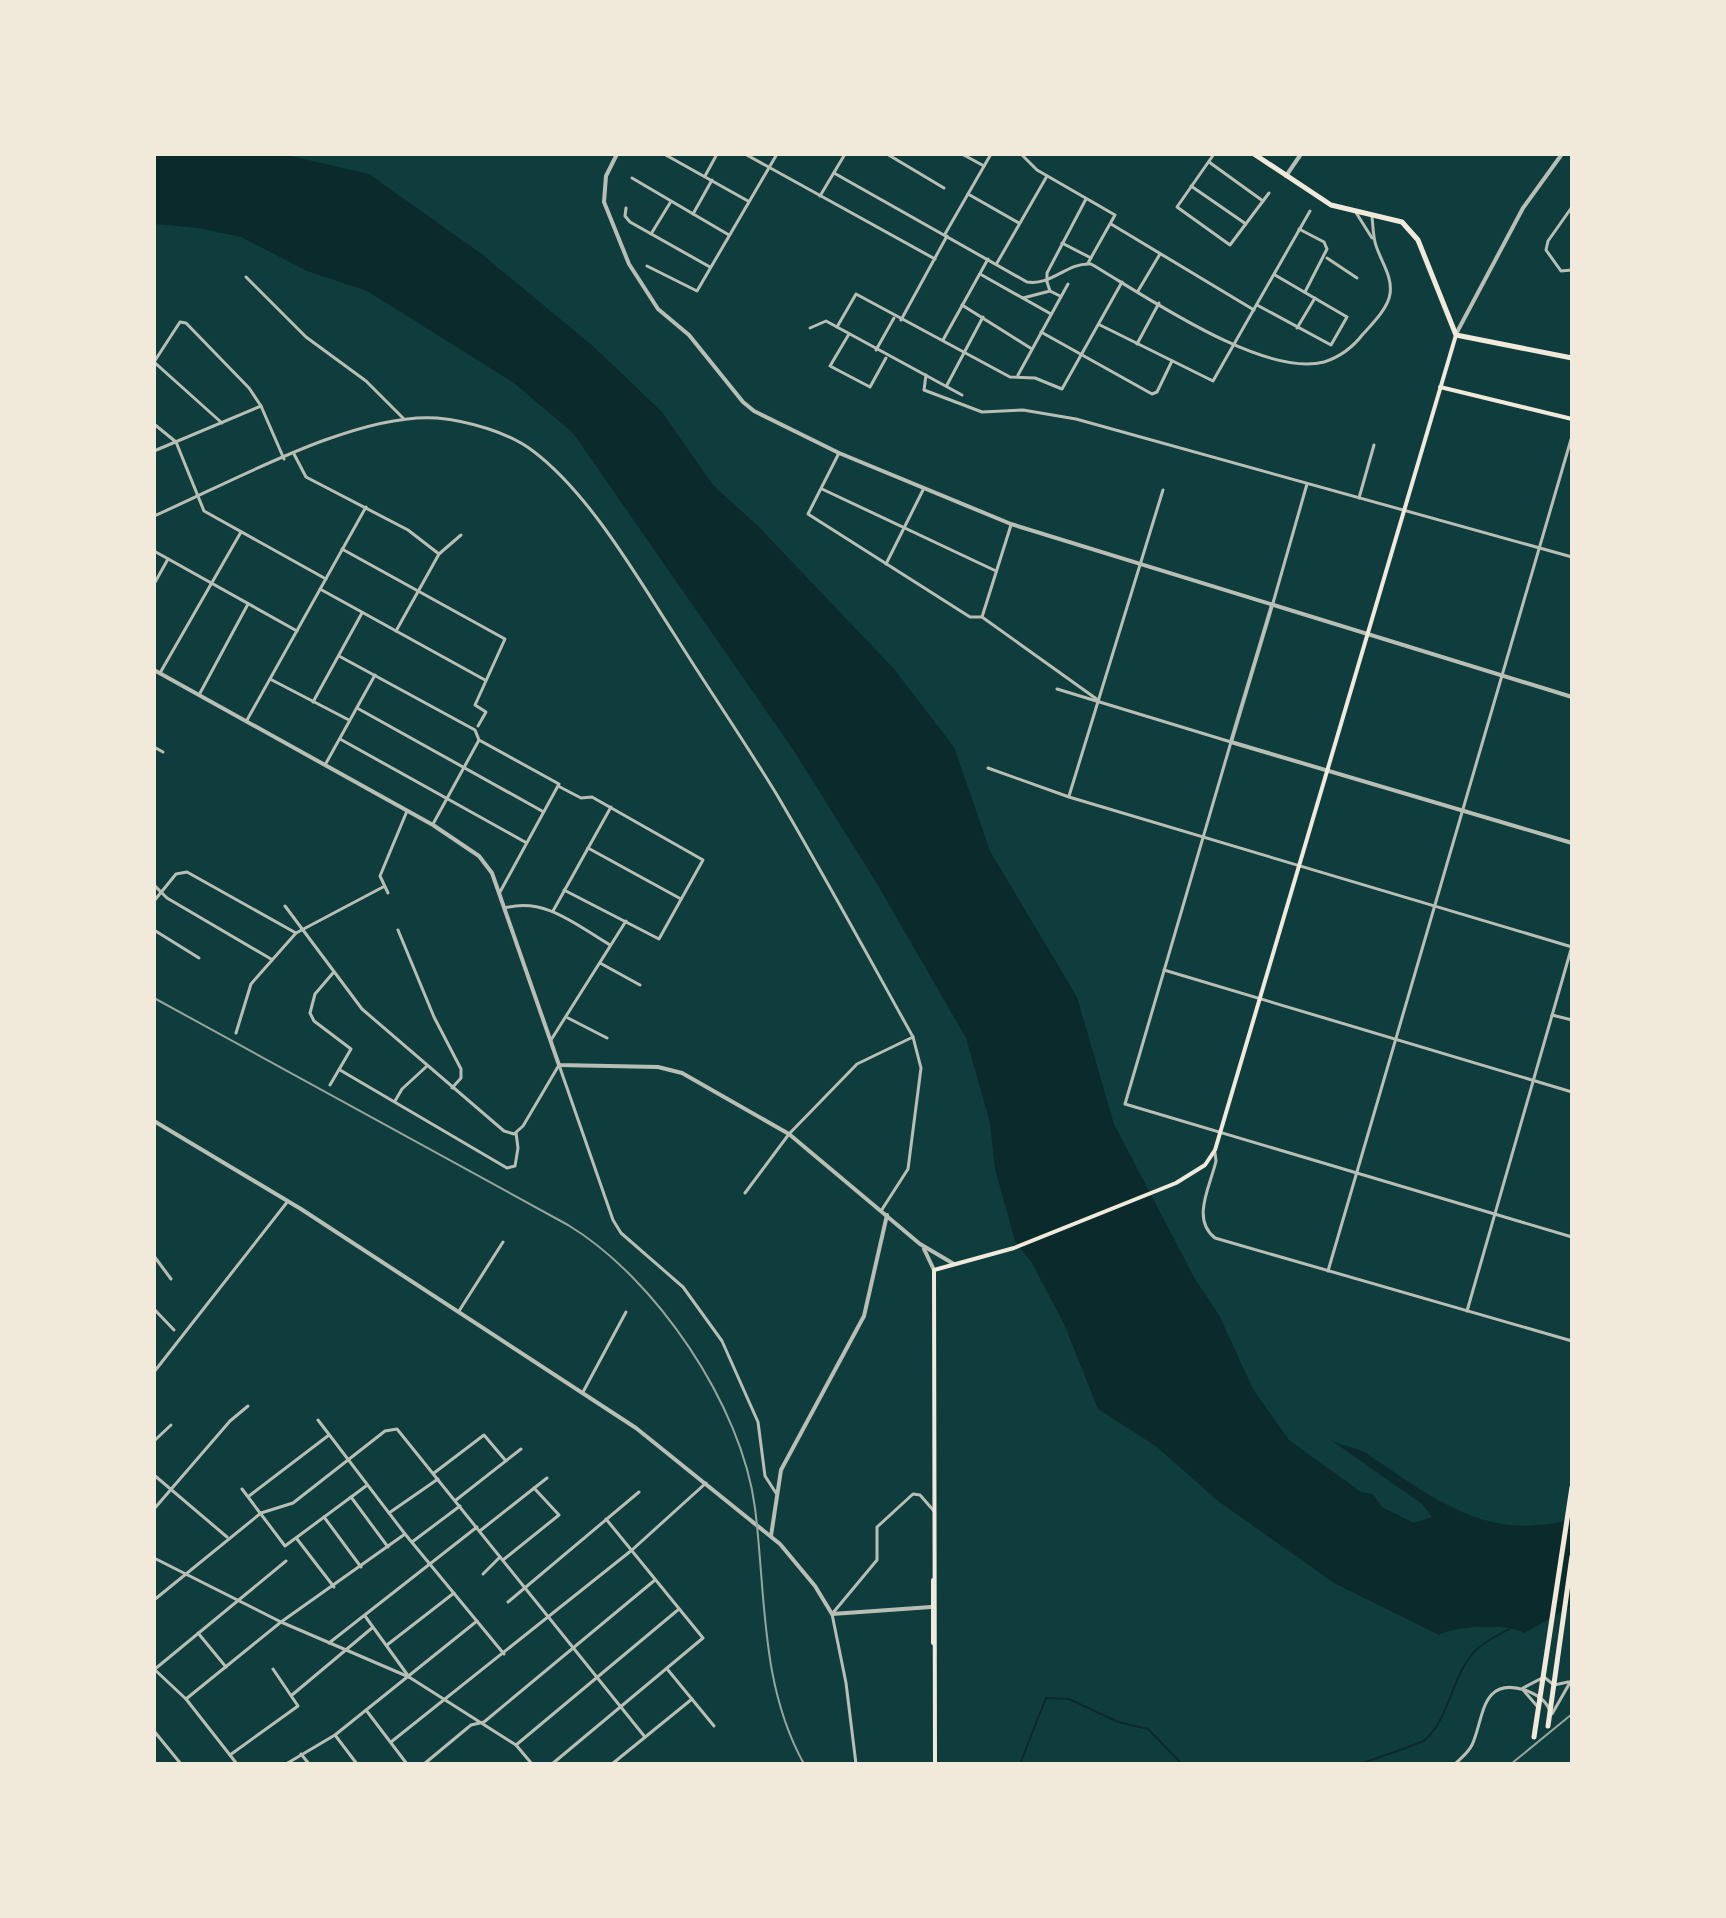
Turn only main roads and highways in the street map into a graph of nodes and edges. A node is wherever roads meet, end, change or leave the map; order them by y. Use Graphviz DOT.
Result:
graph roads {
  1 [pos="1254,154"];
  2 [pos="1456,335"];
  3 [pos="1572,358"];
  4 [pos="1440,387"];
  5 [pos="1572,419"];
  6 [pos="1572,1488"];
  7 [pos="1572,1556"];
  8 [pos="1549,1724"];
  9 [pos="1534,1737"];
  10 [pos="935,1764"];
  1 -- 2 [label="main road"];
  2 -- 3 [label="main road"];
  2 -- 4 [label="main road"];
  4 -- 5 [label="main road"];
  4 -- 10 [label="main road"];
  6 -- 9 [label="main road"];
  7 -- 8 [label="main road"];
}
